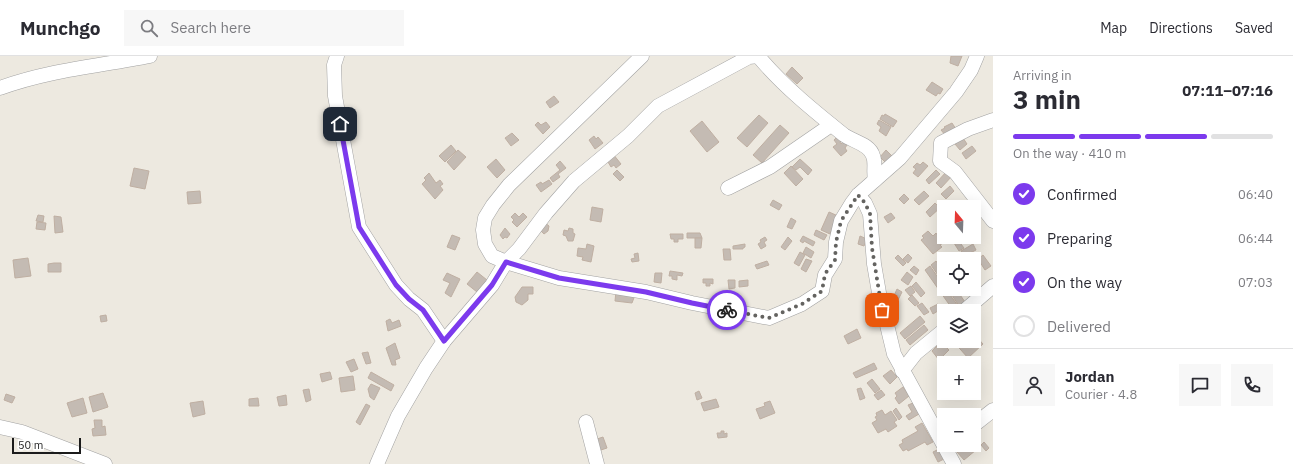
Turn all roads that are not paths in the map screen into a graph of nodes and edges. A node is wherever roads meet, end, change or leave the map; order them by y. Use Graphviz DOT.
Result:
graph roads {
  1 [pos="150,56"];
  2 [pos="337,56"];
  3 [pos="642,56"];
  4 [pos="758,56"];
  5 [pos="977,56"];
  6 [pos="0,88"];
  7 [pos="993,120"];
  8 [pos="831,125"];
  9 [pos="875,180"];
  10 [pos="728,188"];
  11 [pos="858,195"];
  12 [pos="993,221"];
  13 [pos="506,262"];
  14 [pos="993,286"];
  15 [pos="972,304"];
  16 [pos="937,336"];
  17 [pos="444,341"];
  18 [pos="902,371"];
  19 [pos="993,410"];
  20 [pos="981,420"];
  21 [pos="586,422"];
  22 [pos="0,426"];
  23 [pos="937,429"];
  24 [pos="950,452"];
  25 [pos="105,464"];
  26 [pos="377,464"];
  27 [pos="597,464"];
  28 [pos="954,464"];
  1 -- 6 [label="street"];
  2 -- 17 [label="street"];
  3 -- 13 [label="street"];
  4 -- 8 [label="street"];
  4 -- 13 [label="street"];
  5 -- 9 [label="street"];
  7 -- 12 [label="street"];
  8 -- 9 [label="street"];
  8 -- 10 [label="street"];
  9 -- 11 [label="street"];
  11 -- 13 [label="street"];
  11 -- 18 [label="street"];
  13 -- 17 [label="street"];
  14 -- 15 [label="street"];
  16 -- 18 [label="street"];
  17 -- 26 [label="street"];
  18 -- 23 [label="street"];
  19 -- 20 [label="street"];
  21 -- 27 [label="street"];
  22 -- 25 [label="street"];
  24 -- 28 [label="street"];
}
